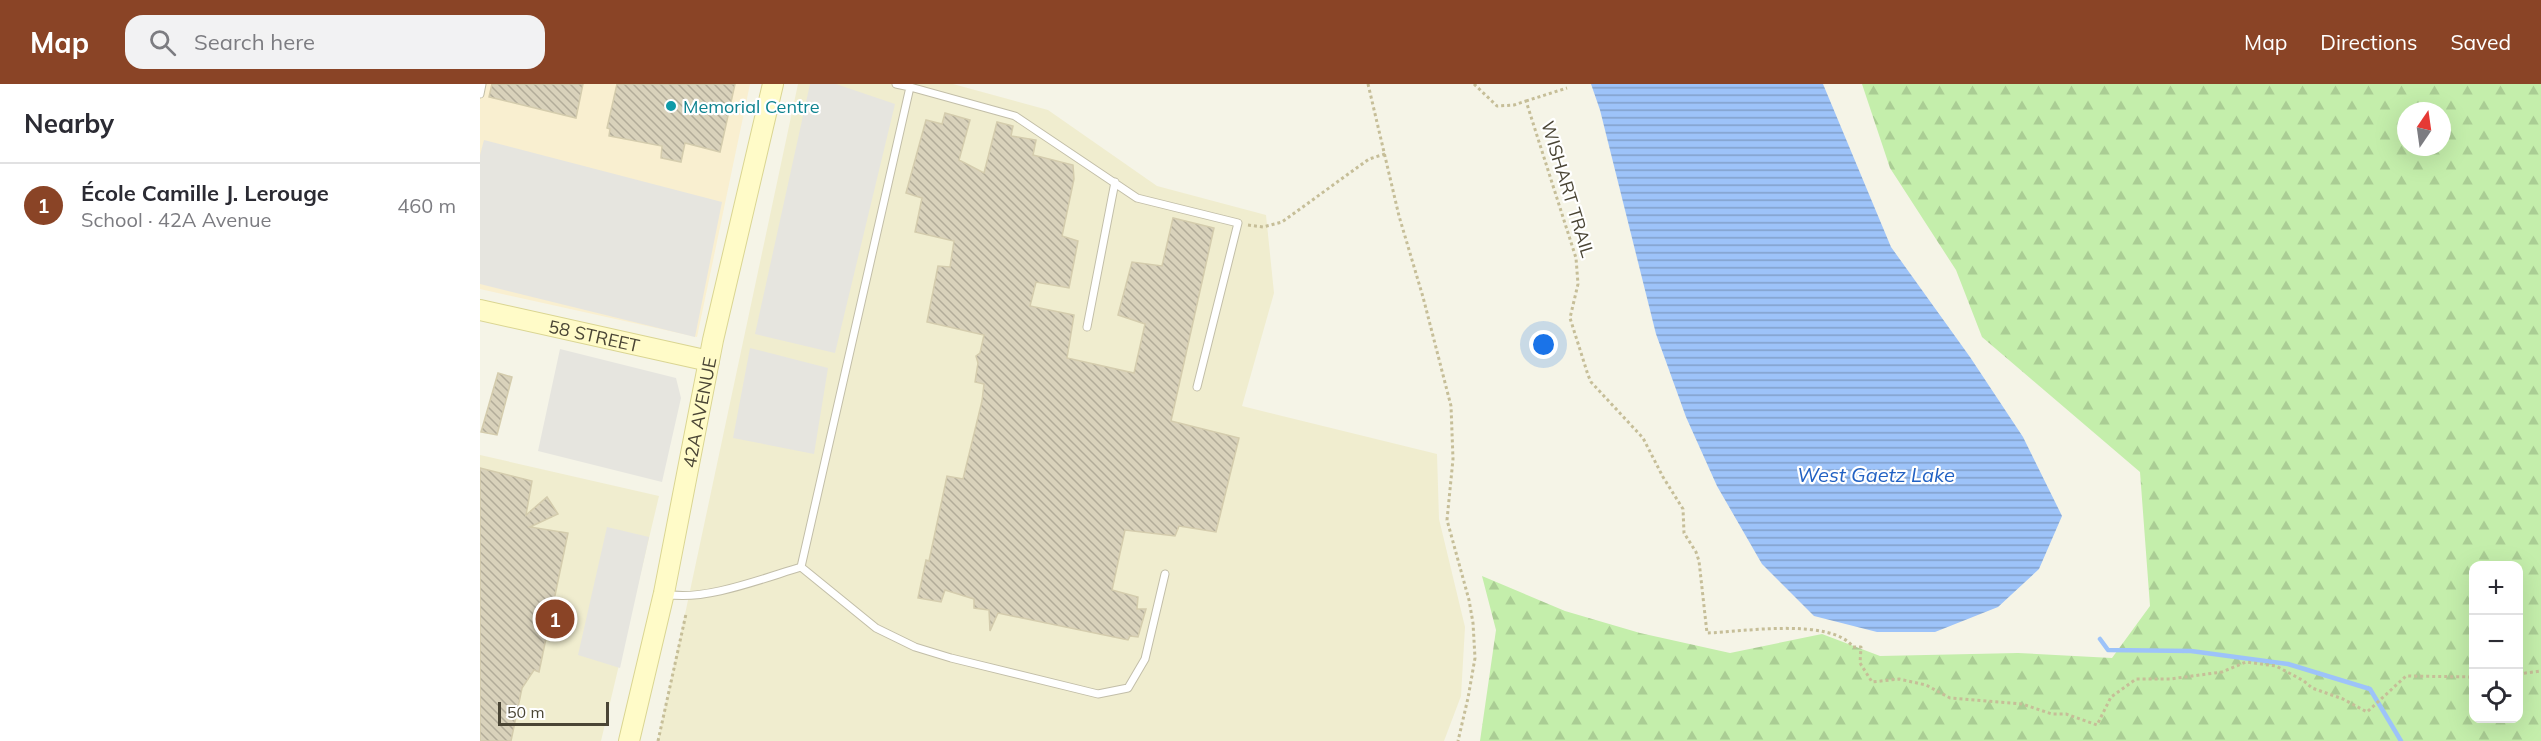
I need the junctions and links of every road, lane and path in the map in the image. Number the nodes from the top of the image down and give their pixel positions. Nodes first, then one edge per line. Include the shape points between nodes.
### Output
1 (482, 84) edge
2 (773, 84) edge
3 (896, 84) edge
4 (1368, 84) edge
5 (1474, 84) edge
6 (910, 87) junction
7 (1568, 88) dead end
8 (480, 94) edge
9 (1526, 101) junction
10 (1385, 154) junction
11 (1115, 182) junction
12 (1238, 223) junction
13 (480, 310) edge
14 (1087, 327) dead end
15 (709, 361) junction
16 (1197, 387) dead end
17 (801, 567) junction
18 (1165, 574) dead end
19 (664, 593) junction
20 (686, 614) dead end
21 (2541, 670) edge
22 (2523, 673) edge
23 (2469, 677) edge
24 (629, 741) edge
25 (658, 741) edge
26 (1458, 741) edge

1 - 8 lane
2 - 15 street, 42A AVENUE
3 - 6 lane
4 - 10 path
5 - 9 path, WISHART TRAIL via 1497,106
6 - 11 lane via 1015,116
6 - 17 lane
7 - 9 path
9 - 23 path, WISHART TRAIL via 1576,258 1578,284 1570,318 1588,375 1640,433 1683,509 1684,533 1696,552 1707,633 1813,629 1861,647 1860,663 1872,682 1899,679 1926,685 1950,698 2022,704 2097,725 2111,696 2136,678 2170,679 2222,672 2246,662 2276,666 2312,688 2367,712 2404,677
10 - 12 path via 1369,159 1277,224 1258,227
10 - 26 path via 1451,406 1454,459 1447,520 1465,582 1474,640 1473,675
11 - 12 lane via 1137,198
11 - 14 lane
12 - 16 lane
13 - 15 street, 58 STREET
15 - 19 street, 42A AVENUE
17 - 18 lane via 876,628 915,647 1098,694 1128,688 1145,659
17 - 19 lane via 687,596
19 - 24 street, 42A AVENUE
20 - 25 path
21 - 22 path

